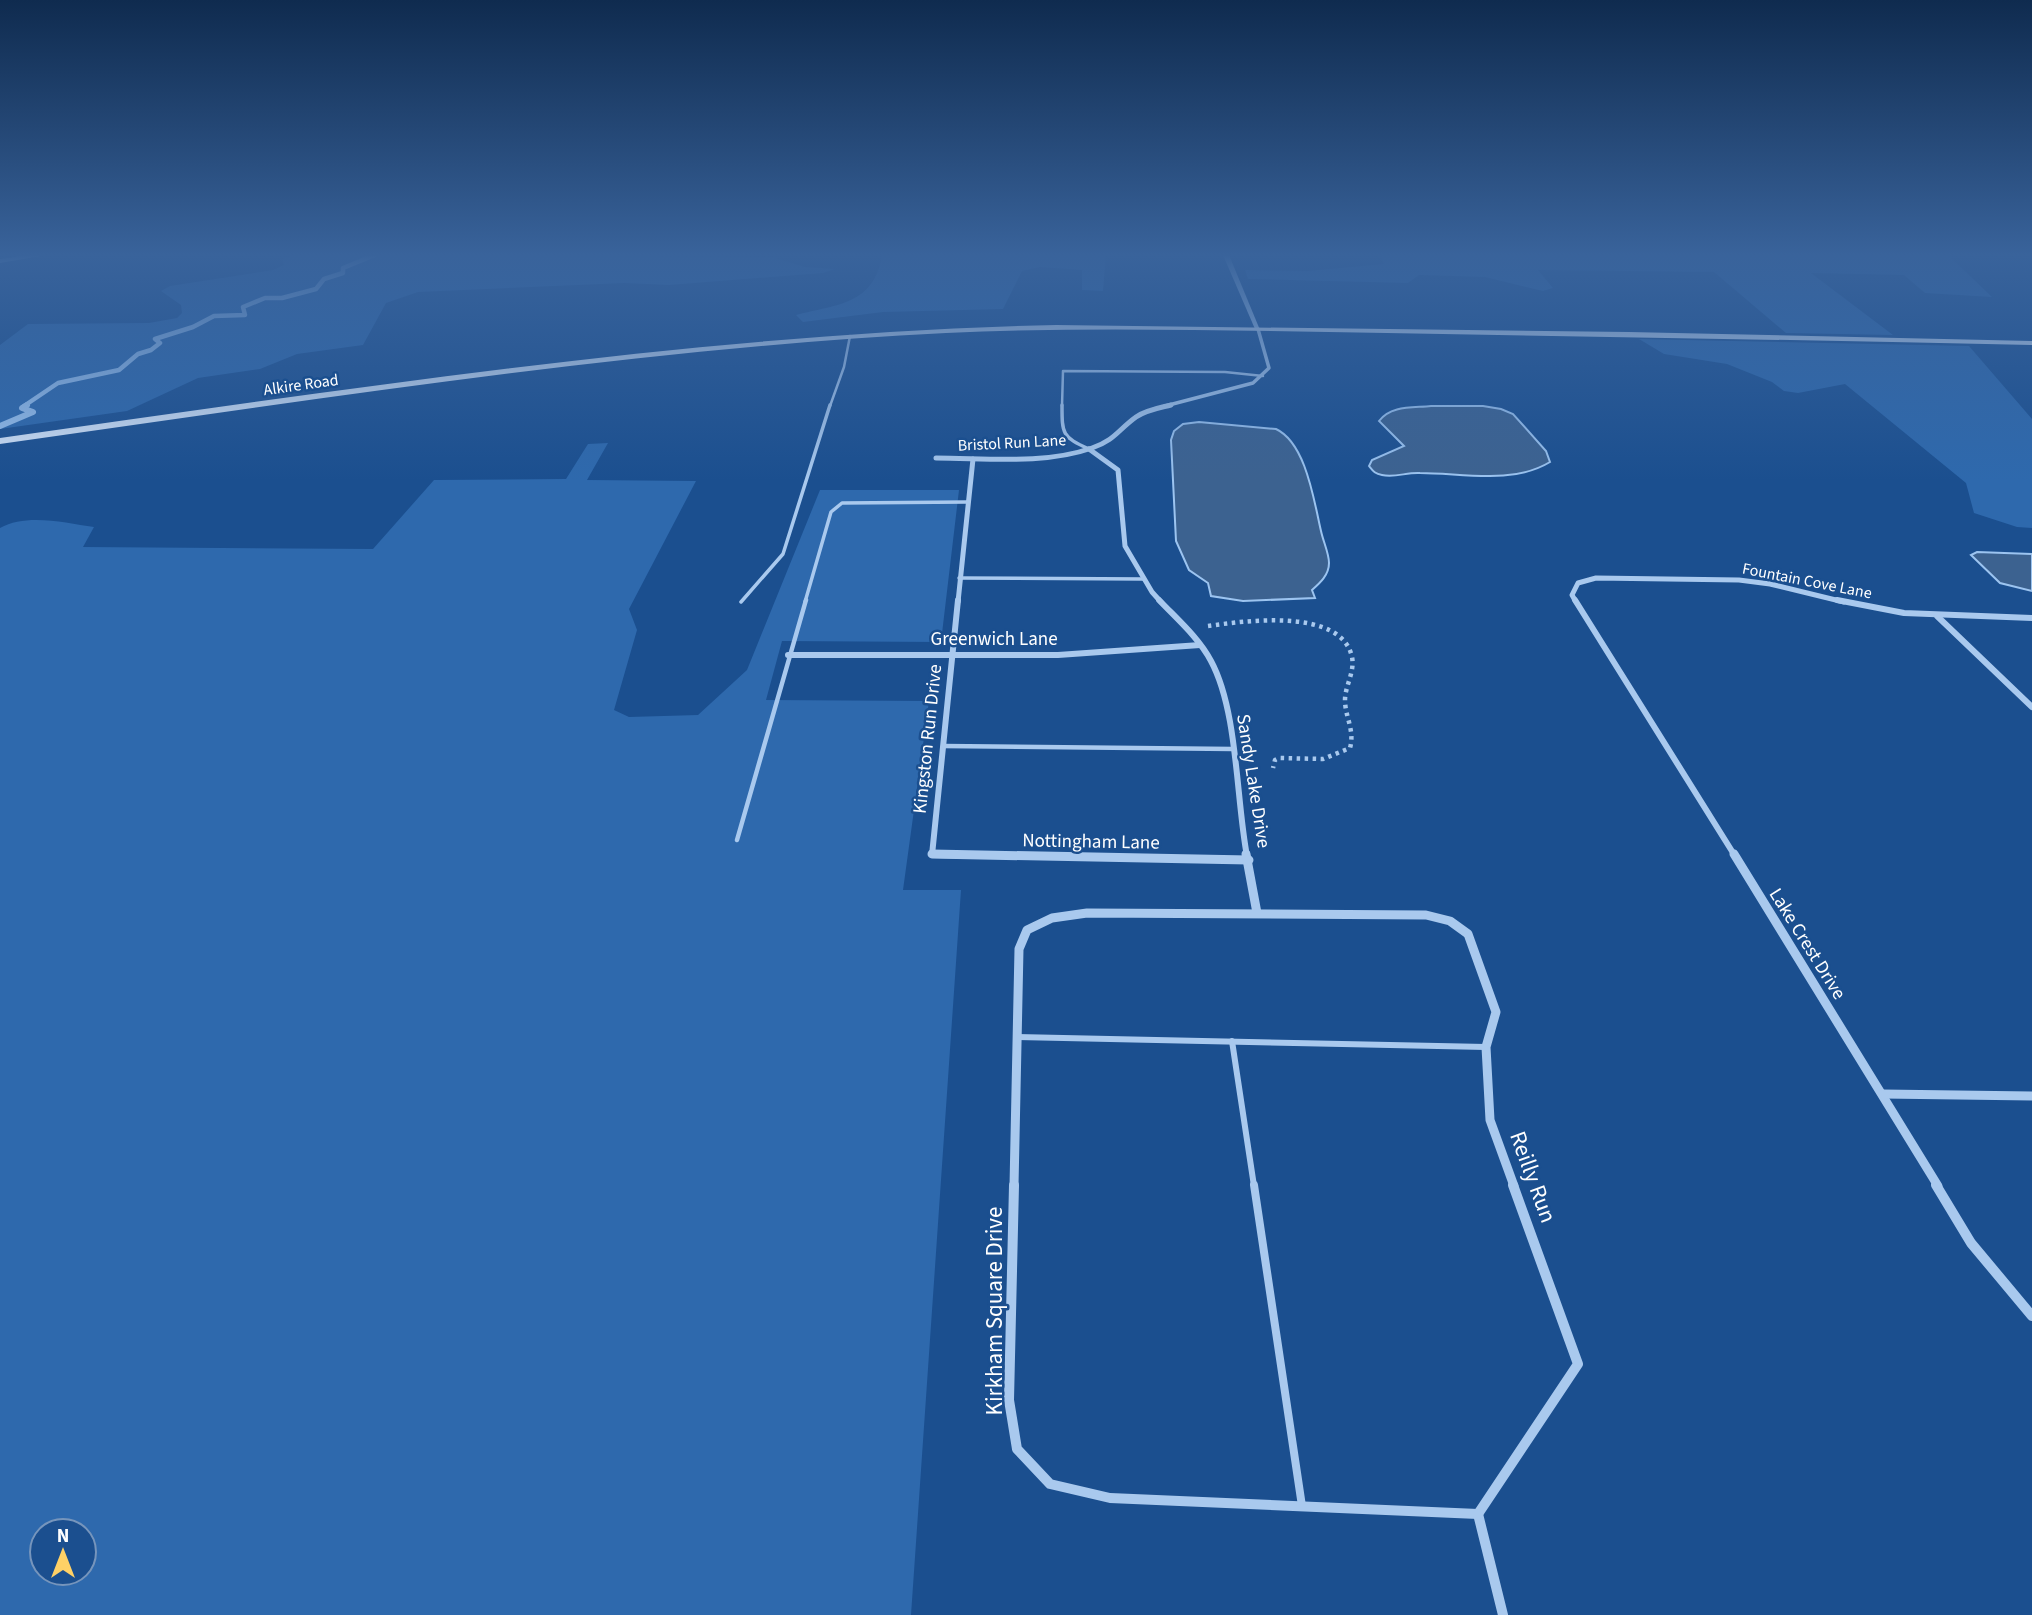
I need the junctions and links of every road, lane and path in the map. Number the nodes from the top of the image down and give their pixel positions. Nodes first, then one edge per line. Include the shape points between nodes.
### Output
1 (982, 330) edge
2 (1258, 330) edge
3 (1334, 330) edge
4 (850, 336) junction
5 (2032, 343) edge
6 (1264, 376) junction
7 (0, 441) edge
8 (1089, 449) junction
9 (936, 458) dead end
10 (973, 459) junction
11 (967, 502) junction
12 (960, 579) junction
13 (1143, 579) junction
14 (1578, 583) joint
15 (741, 602) dead end
16 (1937, 616) junction
17 (2032, 618) edge
18 (1186, 629) junction
19 (1200, 645) junction
20 (788, 655) junction
21 (952, 655) junction
22 (2032, 707) edge
23 (943, 746) junction
24 (1233, 749) junction
25 (1273, 768) dead end
26 (737, 840) dead end
27 (932, 855) joint
28 (1249, 860) junction
29 (1257, 913) junction
30 (1017, 1037) junction
31 (1232, 1041) junction
32 (1486, 1047) junction
33 (1883, 1094) junction
34 (2032, 1096) edge
35 (2032, 1316) edge
36 (1302, 1507) junction
37 (1478, 1514) junction
38 (1503, 1615) edge

1 - 4 main road, Alkire Road
2 - 6 street via 1269,368
3 - 5 main road, Alkire Road
4 - 7 main road, Alkire Road via 520,370
4 - 15 lane via 783,554
6 - 8 street, Bristol Run Lane via 1238,388 1147,411 1112,440
6 - 8 lane via 1063,371 1062,430 1069,440
8 - 10 street, Bristol Run Lane via 1044,457
8 - 13 street, Sandy Lake Drive via 1118,470 1125,546
9 - 10 street, Bristol Run Lane
10 - 11 street, Kingston Run Drive
11 - 12 street, Kingston Run Drive
11 - 20 lane via 863,501 842,503 831,512
12 - 13 lane
12 - 21 street, Kingston Run Drive
13 - 18 street, Sandy Lake Drive
14 - 16 street, Fountain Cove Lane via 1617,577 1739,580 1866,607
14 - 33 street, Lake Crest Drive via 1572,595 1583,616
16 - 17 street, Fountain Cove Lane
16 - 22 street
18 - 19 street, Sandy Lake Drive
18 - 25 path via 1288,621 1323,628 1351,655 1345,701 1355,736 1350,748 1323,759 1275,760
19 - 21 street, Greenwich Lane via 1083,654
19 - 24 street, Sandy Lake Drive via 1212,663 1230,721
20 - 21 street, Greenwich Lane
20 - 26 lane
21 - 23 street, Kingston Run Drive
23 - 24 lane
23 - 27 street, Kingston Run Drive
24 - 28 street, Sandy Lake Drive
27 - 28 street, Nottingham Lane
28 - 29 street, Sandy Lake Drive
29 - 30 street, Kirkham Square Drive via 1087,913 1037,923 1027,930 1019,950
29 - 32 street, Reilly Run via 1426,915 1450,921 1468,934 1496,1012
30 - 31 lane
30 - 36 street, Kirkham Square Drive via 1009,1400 1017,1450 1049,1484 1110,1498
31 - 32 lane
31 - 36 lane
32 - 37 street, Reilly Run via 1490,1120 1578,1364
33 - 34 street
33 - 35 street, Lake Crest Drive via 1971,1243
36 - 37 street, Kirkham Square Drive
37 - 38 street

